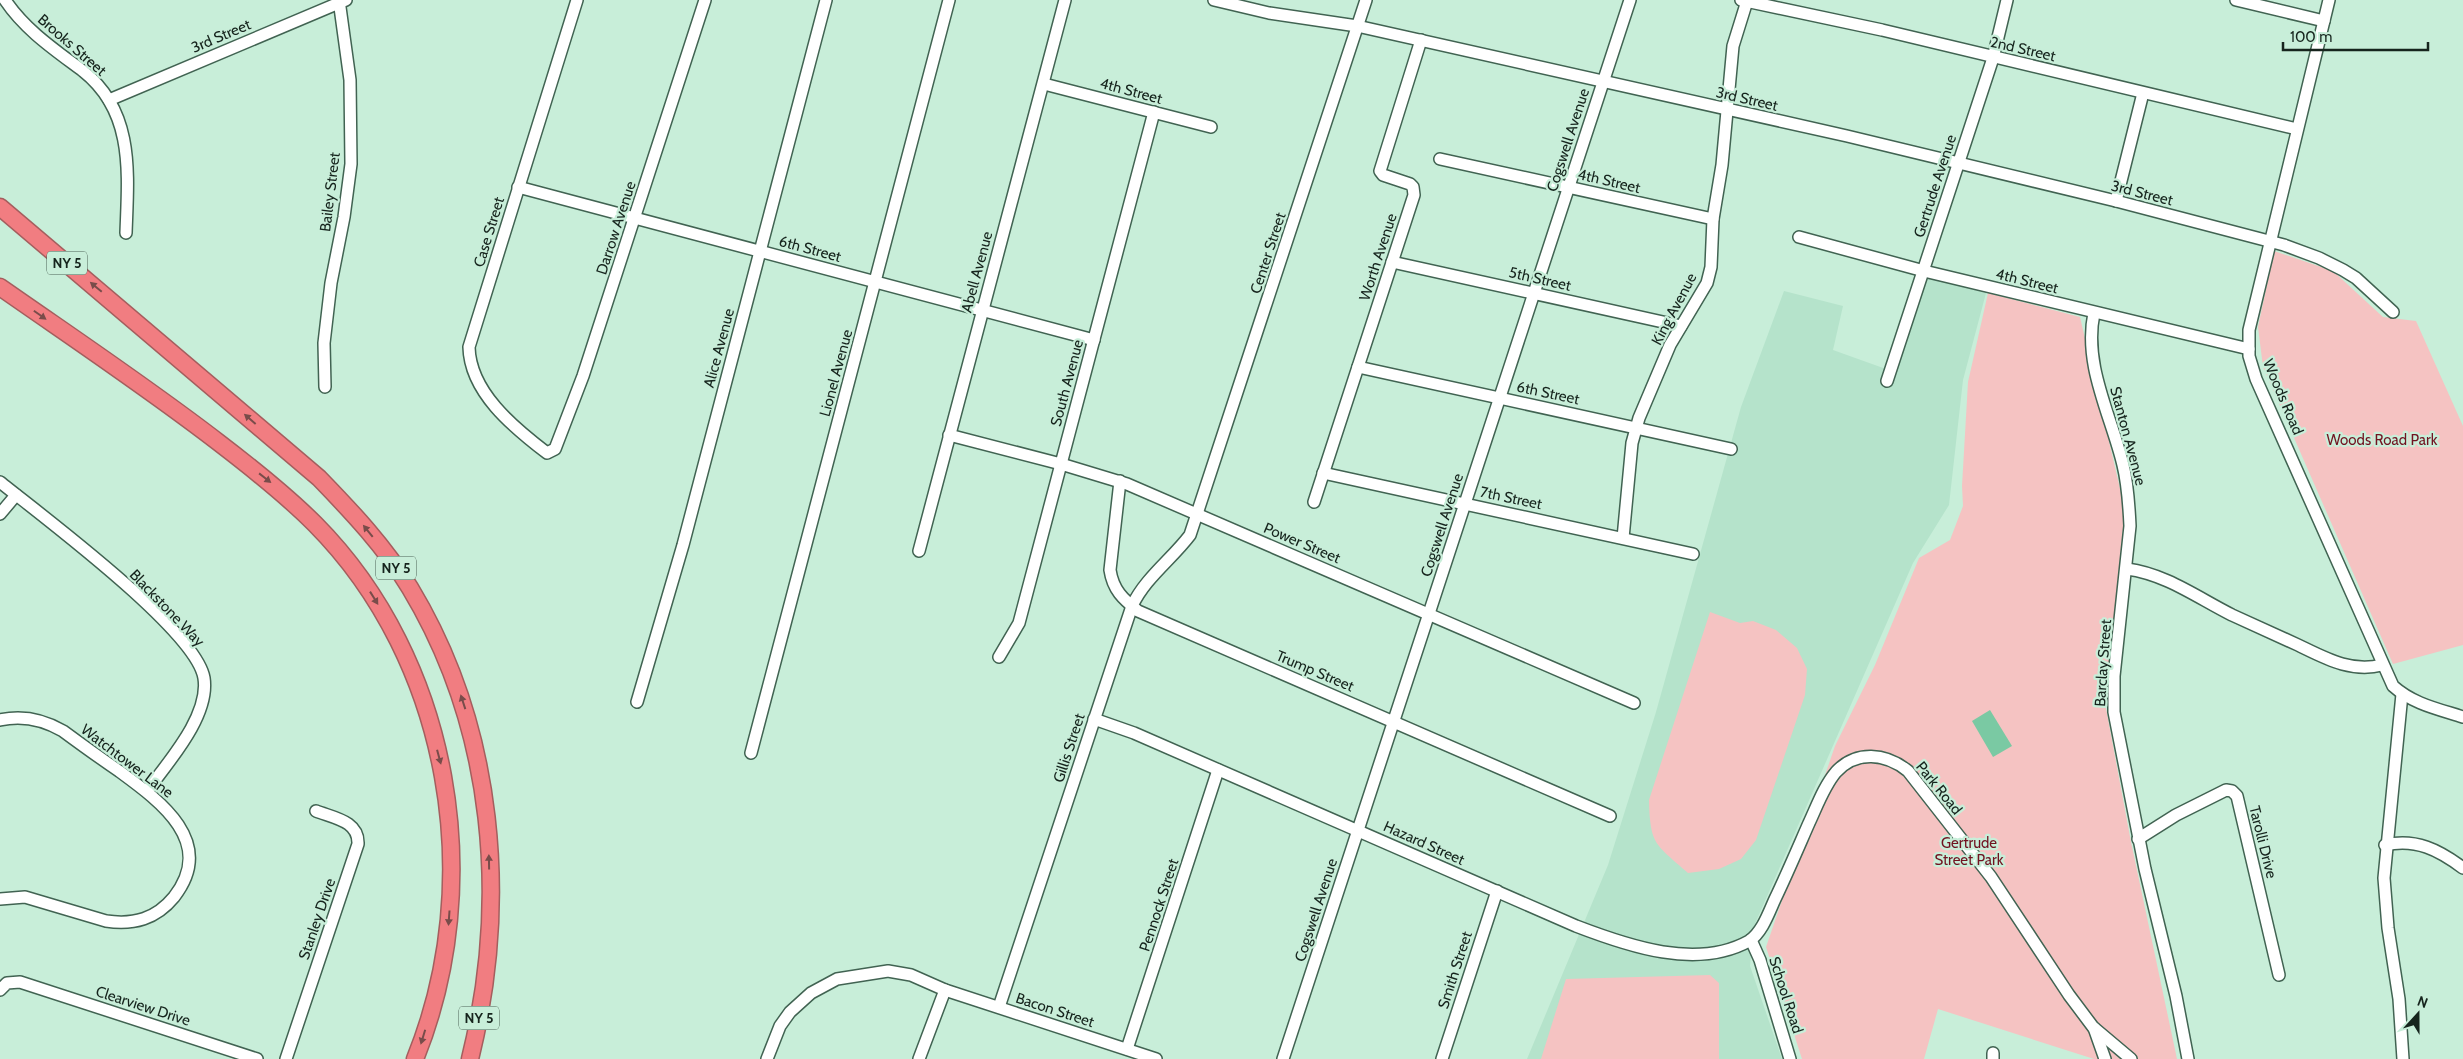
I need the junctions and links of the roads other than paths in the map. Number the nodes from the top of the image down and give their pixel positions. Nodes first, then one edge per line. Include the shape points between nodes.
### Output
1 (5, 0) edge
2 (577, 0) edge
3 (705, 0) edge
4 (826, 0) edge
5 (949, 0) edge
6 (1065, 0) edge
7 (1214, 0) edge
8 (1366, 0) edge
9 (1630, 0) edge
10 (2007, 0) edge
11 (2236, 0) edge
12 (2329, 0) edge
13 (342, 1) edge
14 (1744, 1) edge
15 (2324, 21) junction
16 (1357, 26) junction
17 (1421, 40) junction
18 (1993, 58) junction
19 (1603, 81) junction
20 (1044, 84) junction
21 (2144, 93) junction
22 (109, 100) junction
23 (1728, 110) junction
24 (1154, 112) junction
25 (1211, 128) dead end
26 (2297, 129) junction
27 (1440, 159) dead end
28 (1959, 164) junction
29 (1568, 186) junction
30 (518, 187) junction
31 (2116, 201) junction
32 (0, 207) edge
33 (636, 218) junction
34 (1714, 219) junction
35 (126, 233) dead end
36 (1799, 237) dead end
37 (2270, 242) junction
38 (760, 251) junction
39 (1392, 262) junction
40 (1924, 271) junction
41 (876, 282) junction
42 (0, 287) edge
43 (1533, 293) junction
44 (982, 311) junction
45 (2394, 312) dead end
46 (2094, 313) junction
47 (1681, 326) junction
48 (1094, 340) junction
49 (2249, 349) junction
50 (1358, 367) junction
51 (1887, 381) dead end
52 (325, 387) dead end
53 (1499, 399) junction
54 (1636, 428) junction
55 (949, 435) junction
56 (1731, 449) dead end
57 (543, 450) joint
58 (1062, 464) junction
59 (1323, 473) junction
60 (1120, 481) junction
61 (0, 482) edge
62 (16, 495) junction
63 (1314, 502) dead end
64 (1465, 504) junction
65 (0, 514) edge
66 (1197, 514) junction
67 (1623, 538) junction
68 (919, 551) dead end
69 (1693, 554) dead end
70 (2127, 569) junction
71 (1132, 606) junction
72 (1428, 616) junction
73 (999, 657) dead end
74 (2382, 664) junction
75 (2402, 694) junction
76 (636, 702) dead end
77 (1634, 703) dead end
78 (2463, 717) edge
79 (1094, 719) junction
80 (0, 720) edge
81 (1393, 722) junction
82 (751, 753) dead end
83 (1218, 770) junction
84 (147, 791) junction
85 (316, 811) dead end
86 (1610, 816) dead end
87 (1358, 830) junction
88 (2138, 839) junction
89 (2386, 845) junction
90 (2463, 868) edge
91 (1497, 891) junction
92 (0, 899) edge
93 (1750, 940) junction
94 (2279, 975) dead end
95 (0, 990) edge
96 (945, 990) junction
97 (999, 1007) junction
98 (2093, 1027) junction
99 (1127, 1049) junction
100 (257, 1059) edge
101 (286, 1059) edge
102 (414, 1059) edge
103 (470, 1059) edge
104 (767, 1059) edge
105 (919, 1059) edge
106 (1156, 1059) edge
107 (1283, 1059) edge
108 (1442, 1059) edge
109 (1790, 1059) edge
110 (2105, 1059) edge
111 (2130, 1059) edge
112 (2188, 1059) edge
113 (2403, 1059) edge

1 - 22 street, Brooks Street via 40,40 84,72
2 - 30 street, Case Street
3 - 33 street, Darrow Avenue
4 - 38 street, Alice Avenue
5 - 41 street, Lionel Avenue
6 - 20 street, Abell Avenue
7 - 16 street, 3rd Street via 1269,13
8 - 16 street, Center Street
9 - 19 street, Cogswell Avenue
10 - 18 street, Gertrude Avenue
11 - 15 street
12 - 15 street, Woods Road
13 - 22 street, 3rd Street
13 - 52 street, Bailey Street via 350,80 351,164 324,343
14 - 18 street, 2nd Street via 1882,30
14 - 23 street, King Avenue via 1733,46
15 - 26 street, Woods Road
16 - 17 street, 3rd Street
16 - 66 street, Center Street
17 - 19 street, 3rd Street
17 - 39 street, Worth Avenue via 1380,171 1413,187 1414,195
18 - 21 street, 2nd Street
18 - 28 street, Gertrude Avenue
19 - 23 street, 3rd Street
19 - 29 street, Cogswell Avenue
20 - 24 street, 4th Street
20 - 44 street, Abell Avenue
21 - 26 street, 2nd Street
21 - 31 street
22 - 35 street, Brooks Street via 123,128 128,151
23 - 28 street, 3rd Street
23 - 34 street, King Avenue
24 - 25 street, 4th Street
24 - 48 street, South Avenue
26 - 37 street, Woods Road
27 - 29 street, 4th Street
28 - 31 street, 3rd Street
28 - 40 street, Gertrude Avenue
29 - 34 street, 4th Street
29 - 43 street, Cogswell Avenue
30 - 33 street, 6th Street
30 - 57 street, Case Street via 471,340 469,363 489,400
31 - 37 street, 3rd Street
103 -> 32 highway, NY 5 via 485,983 490,911 489,836 483,782 473,739 456,684 431,626 384,551 354,513 319,478
33 - 38 street, 6th Street
33 - 57 street, Darrow Avenue via 555,449 552,452
34 - 47 street, King Avenue via 1707,283
36 - 40 street, 4th Street
37 - 45 street, 3rd Street via 2319,258 2343,270
37 - 49 street, Woods Road via 2249,330
38 - 41 street, 6th Street
38 - 76 street, Alice Avenue via 683,545
39 - 43 street, 5th Street
39 - 50 street, Worth Avenue
40 - 46 street, 4th Street
40 - 51 street, Gertrude Avenue
41 - 44 street, 6th Street
41 - 82 street, Lionel Avenue
42 -> 102 highway, NY 5 via 196,425 280,490 337,547 387,619 415,678 431,726 450,817 452,875 447,943 435,995
43 - 47 street, 5th Street
43 - 53 street, Cogswell Avenue
44 - 48 street, 6th Street
44 - 55 street, Abell Avenue
46 - 49 street, 4th Street
46 - 70 street, Stanton Avenue via 2090,331 2093,360 2123,465 2129,501
47 - 54 street, King Avenue
48 - 58 street, South Avenue
49 - 74 street, Woods Road via 2256,379
50 - 53 street, 6th Street
50 - 59 street, Worth Avenue
53 - 54 street, 6th Street
53 - 64 street, Cogswell Avenue
54 - 56 street, 6th Street
54 - 67 street, King Avenue
55 - 58 street, Power Street
55 - 68 street, Abell Avenue
58 - 60 street, Power Street
58 - 73 street, South Avenue via 1019,623
59 - 63 street, Worth Avenue
59 - 64 street, 7th Street
60 - 66 street, Power Street
60 - 71 street, Trump Street via 1110,570 1112,585
61 - 62 street, Blackstone Way
62 - 65 street
62 - 84 street, Blackstone Way via 99,561 146,604 185,644 199,664 204,678 199,713
64 - 67 street, 7th Street
64 - 72 street, Cogswell Avenue
66 - 71 street, Gillis Street via 1190,535 1136,597
66 - 72 street, Power Street
67 - 69 street, 7th Street
70 - 74 street via 2170,582 2336,662 2369,668
70 - 88 street, Barclay Street via 2114,676 2114,712
71 - 79 street, Gillis Street
71 - 81 street, Trump Street via 1152,618
72 - 77 street, Power Street
72 - 81 street, Cogswell Avenue
74 - 75 street, Woods Road via 2393,686
75 - 78 street, Woods Road via 2418,703
75 - 89 street
79 - 83 street, Hazard Street
79 - 97 street, Gillis Street
80 - 84 street, Watchtower Lane via 32,719 50,724
81 - 86 street, Trump Street
81 - 87 street, Cogswell Avenue
83 - 87 street, Hazard Street
83 - 99 street, Pennock Street
84 - 92 street, Watchtower Lane via 176,818 185,835 188,853 187,874 165,908 141,920 117,923 25,898
85 - 101 street, Stanley Drive via 355,828 358,844
87 - 91 street, Hazard Street
87 - 107 street, Cogswell Avenue
88 - 94 street, Tarolli Drive via 2176,815 2226,790 2232,791 2237,796 2248,839
88 - 112 street, Barclay Street
89 - 90 street via 2417,843 2437,850
89 - 113 street via 2385,895 2399,999
91 - 93 street, Hazard Street via 1609,939 1664,953 1718,952
91 - 108 street, Smith Street
93 - 98 street, Park Road via 1767,917 1818,803 1837,771 1850,761 1868,756 1890,759 1908,771 1991,877
93 - 109 street, School Road via 1760,960
95 - 100 street, Clearview Drive via 8,983 20,982
96 - 97 street, Bacon Street
96 - 104 street, Bacon Street via 911,975 888,971 837,979 811,993 790,1012 780,1026
96 - 105 street
97 - 99 street, Bacon Street
98 - 110 street
98 - 111 street, Park Road
99 - 106 street, Bacon Street

